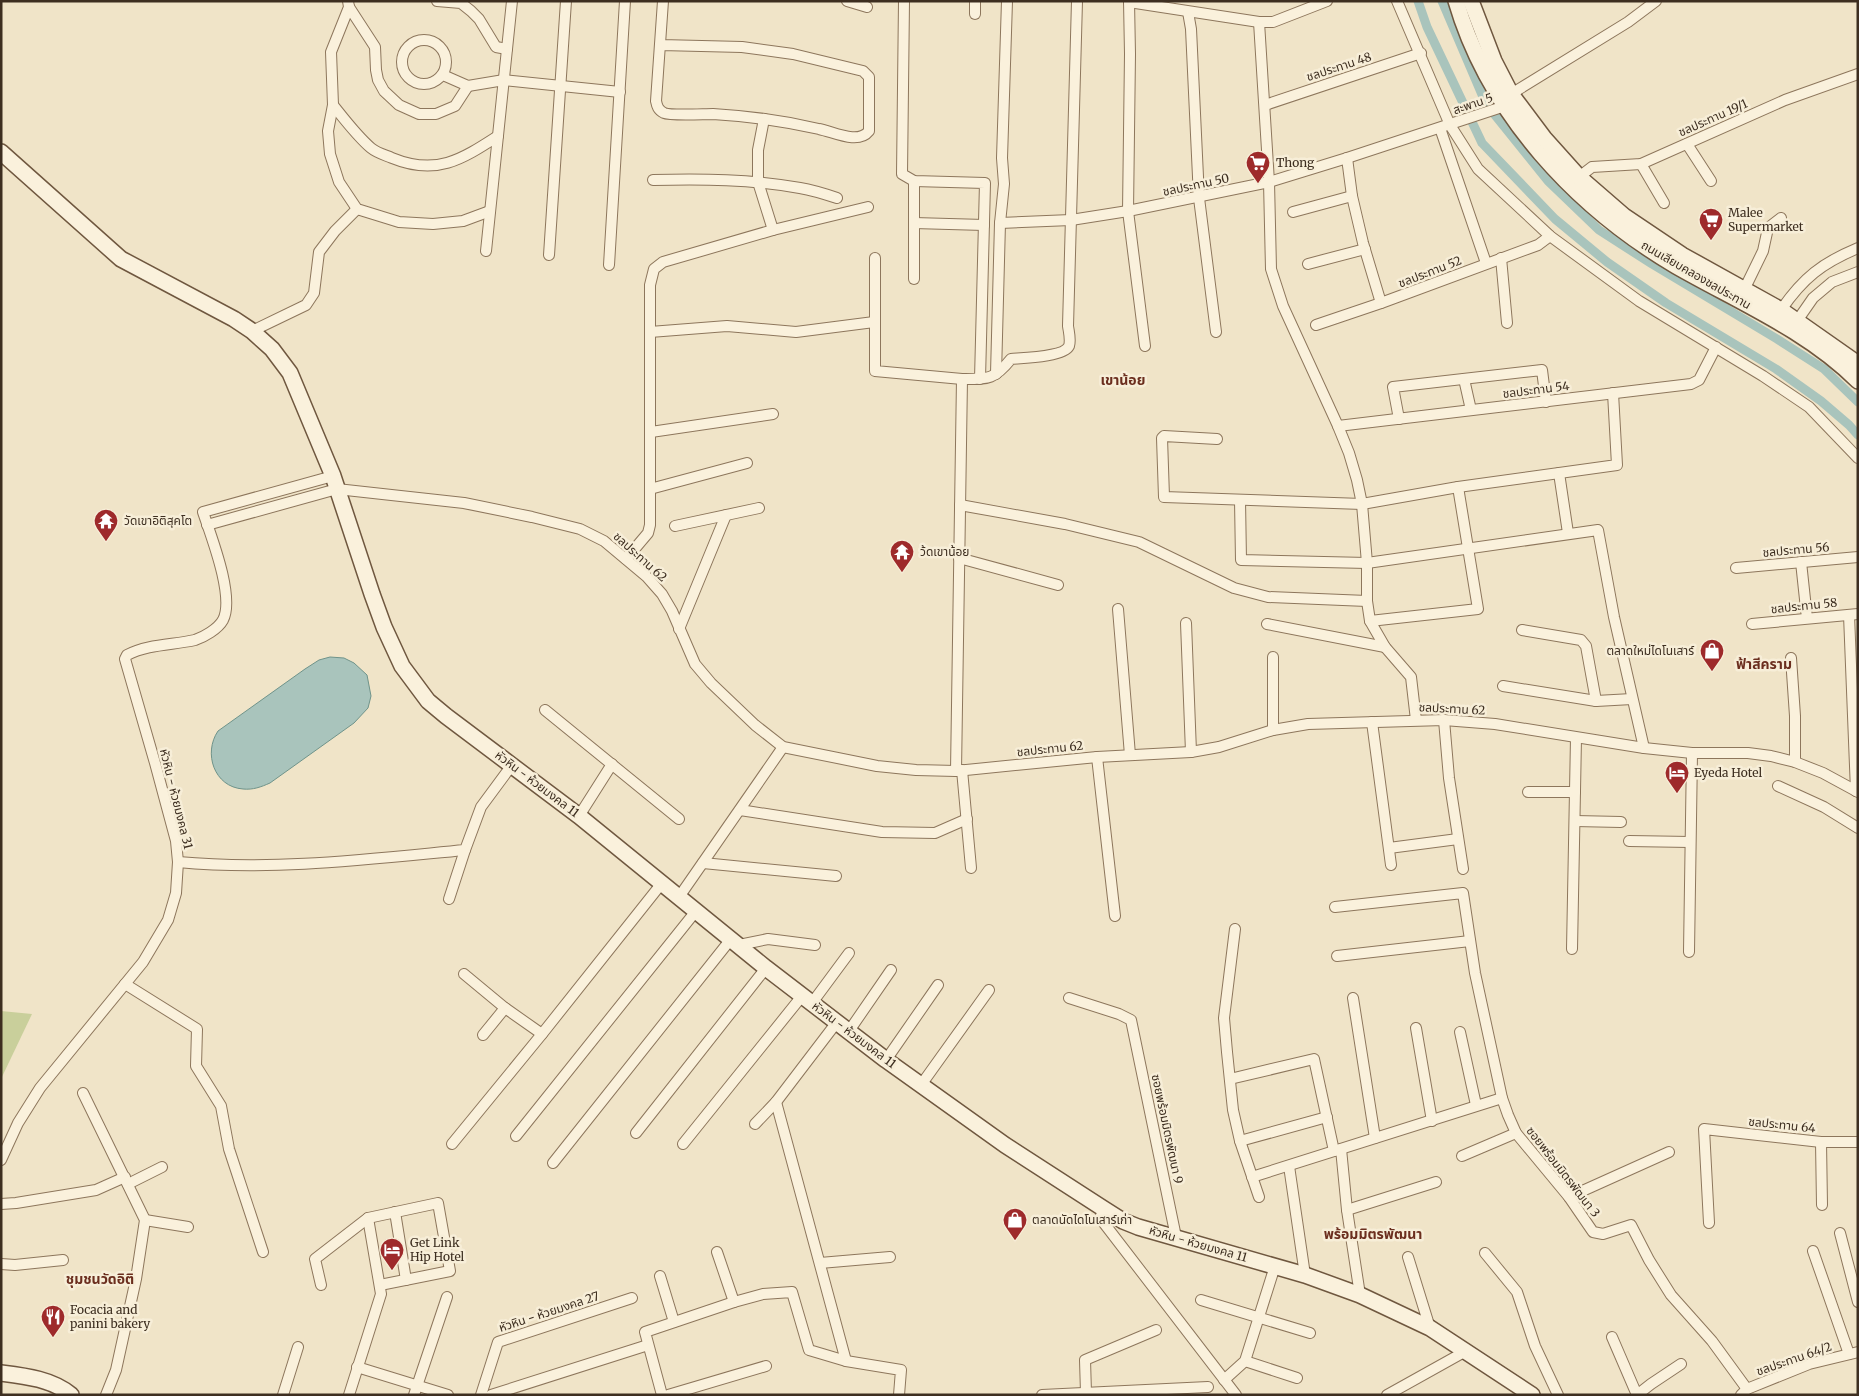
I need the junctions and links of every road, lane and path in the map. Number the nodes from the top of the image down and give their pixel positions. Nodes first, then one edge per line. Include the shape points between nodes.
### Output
1 (437, 1) edge
2 (512, 1) edge
3 (566, 1) edge
4 (625, 1) edge
5 (664, 1) edge
6 (847, 1) edge
7 (904, 1) edge
8 (975, 1) edge
9 (1007, 1) edge
10 (1077, 1) edge
11 (1328, 1) edge
12 (1397, 1) edge
13 (1456, 1) edge
14 (1471, 1) edge
15 (1656, 1) edge
16 (1129, 2) edge
17 (349, 4) edge
18 (1310, 4) edge
19 (867, 8) dead end
20 (1188, 12) junction
21 (975, 14) dead end
22 (1259, 22) junction
23 (661, 45) junction
24 (507, 49) junction
25 (1420, 54) junction
26 (1858, 74) edge
27 (443, 75) junction
28 (504, 80) junction
29 (561, 85) junction
30 (468, 86) junction
31 (620, 92) junction
32 (1508, 100) junction
33 (333, 105) junction
34 (1265, 105) junction
35 (764, 119) junction
36 (1450, 125) junction
37 (1440, 128) junction
38 (498, 136) junction
39 (1687, 144) junction
40 (1, 152) edge
41 (1348, 158) junction
42 (1640, 164) junction
43 (1579, 177) junction
44 (654, 180) dead end
45 (1711, 181) dead end
46 (758, 182) junction
47 (914, 182) junction
48 (1269, 182) junction
49 (1352, 196) junction
50 (837, 198) dead end
51 (1199, 198) junction
52 (1664, 203) dead end
53 (868, 207) dead end
54 (356, 209) junction
55 (490, 210) junction
56 (1128, 211) junction
57 (1293, 212) dead end
58 (1780, 218) dead end
59 (1071, 220) junction
60 (914, 223) junction
61 (1000, 223) junction
62 (984, 225) junction
63 (773, 230) junction
64 (1550, 236) junction
65 (1858, 248) edge
66 (1365, 249) junction
67 (486, 251) dead end
68 (549, 255) dead end
69 (875, 258) dead end
70 (1501, 258) junction
71 (1486, 263) junction
72 (1308, 264) dead end
73 (609, 265) dead end
74 (1858, 272) edge
75 (914, 279) dead end
76 (1744, 290) junction
77 (1381, 303) junction
78 (1781, 310) junction
79 (1797, 321) junction
80 (874, 322) junction
81 (1507, 323) dead end
82 (1316, 325) dead end
83 (252, 331) junction
84 (650, 332) junction
85 (1216, 332) dead end
86 (1145, 346) dead end
87 (1716, 348) junction
88 (1858, 364) edge
89 (996, 374) junction
90 (962, 379) junction
91 (980, 379) junction
92 (1464, 379) junction
93 (1858, 381) edge
94 (1613, 393) junction
95 (1546, 402) junction
96 (1471, 410) junction
97 (773, 414) dead end
98 (1399, 419) junction
99 (1338, 426) junction
100 (651, 432) junction
101 (1217, 439) dead end
102 (1858, 458) edge
103 (747, 463) dead end
104 (1559, 473) junction
105 (335, 482) junction
106 (1458, 487) junction
107 (650, 489) junction
108 (1240, 500) junction
109 (1362, 504) junction
110 (960, 505) junction
111 (759, 508) dead end
112 (726, 515) junction
113 (675, 526) dead end
114 (1568, 534) junction
115 (1468, 548) junction
116 (1858, 557) edge
117 (960, 558) junction
118 (626, 559) junction
119 (1801, 562) junction
120 (1367, 563) junction
121 (1736, 568) dead end
122 (1058, 585) dead end
123 (1367, 601) junction
124 (1118, 609) dead end
125 (1853, 614) edge
126 (1807, 618) junction
127 (1370, 621) junction
128 (1186, 622) dead end
129 (1267, 624) dead end
130 (1752, 624) dead end
131 (679, 629) junction
132 (1522, 630) dead end
133 (1385, 647) junction
134 (1272, 657) dead end
135 (1791, 658) dead end
136 (1503, 686) dead end
137 (1632, 699) junction
138 (1596, 701) junction
139 (545, 710) dead end
140 (1416, 720) junction
141 (1444, 720) junction
142 (1372, 722) junction
143 (1272, 730) junction
144 (1576, 738) junction
145 (783, 747) junction
146 (1644, 748) junction
147 (1191, 752) junction
148 (1692, 753) junction
149 (1130, 754) junction
150 (1097, 757) junction
151 (1795, 762) junction
152 (612, 764) junction
153 (512, 765) junction
154 (959, 771) junction
155 (1778, 786) dead end
156 (1528, 792) dead end
157 (1575, 792) junction
158 (1857, 792) edge
159 (740, 810) junction
160 (579, 816) junction
161 (679, 819) dead end
162 (967, 819) junction
163 (1574, 820) junction
164 (1621, 822) dead end
165 (1858, 828) edge
166 (1458, 839) junction
167 (1629, 841) dead end
168 (1690, 842) junction
169 (1389, 848) junction
170 (465, 850) junction
171 (178, 862) junction
172 (703, 863) junction
173 (1391, 865) dead end
174 (971, 868) dead end
175 (1463, 869) dead end
176 (836, 876) dead end
177 (662, 883) junction
178 (679, 897) junction
179 (449, 899) dead end
180 (1335, 907) dead end
181 (696, 911) junction
182 (1115, 916) dead end
183 (1235, 929) dead end
184 (1470, 941) junction
185 (735, 942) junction
186 (815, 945) dead end
187 (1572, 949) dead end
188 (1689, 952) dead end
189 (849, 953) dead end
190 (1337, 956) dead end
191 (766, 968) junction
192 (891, 970) dead end
193 (464, 974) dead end
194 (126, 984) junction
195 (938, 985) dead end
196 (988, 990) dead end
197 (1070, 998) dead end
198 (1353, 998) dead end
199 (807, 1000) junction
200 (504, 1008) junction
201 (843, 1027) junction
202 (1416, 1028) dead end
203 (1460, 1032) dead end
204 (542, 1034) junction
205 (483, 1035) dead end
206 (886, 1060) junction
207 (1230, 1079) junction
208 (921, 1085) junction
209 (83, 1093) dead end
210 (1502, 1098) junction
211 (776, 1102) junction
212 (1476, 1105) junction
213 (1327, 1117) junction
214 (1432, 1121) junction
215 (755, 1124) dead end
216 (636, 1132) dead end
217 (1516, 1133) junction
218 (516, 1136) dead end
219 (1375, 1138) junction
220 (1240, 1141) junction
221 (1821, 1142) junction
222 (1858, 1142) edge
223 (452, 1144) dead end
224 (684, 1144) dead end
225 (1337, 1150) junction
226 (1669, 1152) dead end
227 (1462, 1156) dead end
228 (1, 1160) edge
229 (553, 1163) dead end
230 (1289, 1166) junction
231 (162, 1167) dead end
232 (1252, 1177) junction
233 (126, 1180) junction
234 (1436, 1182) dead end
235 (1259, 1197) dead end
236 (1569, 1197) junction
237 (1, 1204) edge
238 (1822, 1205) dead end
239 (1104, 1209) junction
240 (1347, 1210) junction
241 (395, 1212) junction
242 (368, 1218) junction
243 (145, 1220) junction
244 (1709, 1223) dead end
245 (188, 1227) dead end
246 (1840, 1233) dead end
247 (1176, 1237) junction
248 (1813, 1251) dead end
249 (263, 1252) dead end
250 (717, 1252) dead end
251 (1485, 1253) dead end
252 (890, 1257) dead end
253 (1408, 1257) dead end
254 (63, 1260) dead end
255 (820, 1263) junction
256 (1, 1264) edge
257 (1275, 1266) junction
258 (1305, 1275) junction
259 (660, 1276) dead end
260 (406, 1280) junction
261 (321, 1285) dead end
262 (381, 1290) junction
263 (1360, 1295) junction
264 (447, 1297) dead end
265 (632, 1298) dead end
266 (1201, 1300) dead end
267 (734, 1302) junction
268 (1858, 1302) edge
269 (1260, 1318) junction
270 (674, 1322) junction
271 (1430, 1328) junction
272 (1156, 1330) dead end
273 (1310, 1333) dead end
274 (1612, 1337) dead end
275 (648, 1345) junction
276 (298, 1347) dead end
277 (1466, 1351) junction
278 (1853, 1353) edge
279 (846, 1361) junction
280 (1245, 1362) junction
281 (1681, 1364) dead end
282 (766, 1366) dead end
283 (357, 1367) junction
284 (1, 1373) edge
285 (1297, 1378) dead end
286 (1224, 1380) junction
287 (1208, 1387) dead end
288 (416, 1390) edge
289 (1744, 1392) edge
290 (1086, 1393) junction
291 (1106, 1393) edge
292 (71, 1395) edge
293 (106, 1395) edge
294 (283, 1395) edge
295 (349, 1395) edge
296 (448, 1395) edge
297 (481, 1395) edge
298 (491, 1395) edge
299 (662, 1395) edge
300 (668, 1395) edge
301 (899, 1395) edge
302 (1042, 1395) edge
303 (1236, 1395) edge
304 (1387, 1395) edge
305 (1532, 1395) edge
306 (1558, 1395) edge
307 (1637, 1395) edge

1 - 24 street via 461,4 479,19 496,47
2 - 24 street
3 - 29 street
4 - 31 street
5 - 23 street
6 - 19 street
7 - 47 street via 902,174
8 - 21 street
9 - 61 street via 1004,184
10 - 59 street
11 - 18 street
12 - 25 street
13 - 32 street, ถนนเลียบคลองชลประทาน via 1483,66
14 - 32 street, ถนนเลียบคลองชลประทาน
15 - 32 street, สะพาน 5
16 - 20 street
16 - 56 street
17 - 30 street via 375,47 378,80 399,105 419,114 436,114 455,106
17 - 33 street via 331,52
18 - 22 street via 1272,22
20 - 22 street
20 - 51 street
22 - 34 street
23 - 35 street via 656,100 664,114
23 - 35 street via 742,47 785,53 863,70 870,77 869,131 862,137
24 - 28 street
25 - 34 street, ชลประทาน 48
25 - 36 street
26 - 39 street, ชลประทาน 19/1 via 1785,100
27 - 27 street via 429,84 412,81 401,62 405,49 417,40 438,44 446,57
27 - 30 street
28 - 29 street
28 - 30 street
28 - 38 street
29 - 31 street
29 - 68 street
31 - 73 street
32 - 36 street, สะพาน 5
32 - 43 street, ถนนเลียบคลองชลประทาน
32 - 93 street, ถนนเลียบคลองชลประทาน via 1534,146 1568,183 1616,226 1675,265 1807,341
33 - 38 street via 373,150 408,164 438,166 468,156
33 - 54 street via 328,131 330,154 339,182
34 - 48 street
35 - 46 street via 758,150
36 - 37 street, ชลประทาน 50
36 - 64 street via 1478,169
37 - 41 street, ชลประทาน 50
37 - 71 street
38 - 55 street
39 - 42 street, ชลประทาน 19/1
39 - 45 street
40 - 83 street, หัวหิน - ห้วยมงคล 11 via 121,259
41 - 48 street, ชลประทาน 50
41 - 49 street
42 - 43 street, ชลประทาน 19/1 via 1592,167
42 - 52 street
43 - 76 street, ถนนเลียบคลองชลประทาน via 1624,216 1682,255
44 - 46 street
46 - 50 street via 802,188
46 - 63 street
47 - 60 street
47 - 62 street via 985,183
48 - 51 street, ชลประทาน 50
48 - 99 street via 1271,269 1284,306
49 - 57 street
49 - 66 street
51 - 56 street, ชลประทาน 50
51 - 85 street
53 - 63 street
54 - 55 street via 399,222 433,224 463,221
54 - 83 street via 319,252 314,293 306,305
55 - 67 street
56 - 59 street, ชลประทาน 50
56 - 86 street
58 - 76 street via 1768,228 1763,251
59 - 61 street, ชลประทาน 50
59 - 89 street via 1069,346 1066,351 1054,355 1010,359
60 - 62 street
60 - 75 street
61 - 89 street
62 - 91 street
63 - 84 street via 663,262 654,268 650,285
64 - 70 street, ชลประทาน 52 via 1538,245
64 - 87 street via 1640,301
65 - 78 street via 1834,258 1809,276
66 - 72 street
66 - 77 street
69 - 80 street
70 - 71 street, ชลประทาน 52
70 - 81 street
71 - 77 street, ชลประทาน 52
74 - 79 street via 1832,282 1813,298
76 - 78 street, ถนนเลียบคลองชลประทาน
77 - 82 street, ชลประทาน 52
78 - 79 street, ถนนเลียบคลองชลประทาน
79 - 88 street, ถนนเลียบคลองชลประทาน
80 - 84 street via 796,332 727,326
80 - 90 street via 875,371
83 - 105 street, หัวหิน - ห้วยมงคล 11 via 272,348 290,373
84 - 100 street
87 - 94 street, ชลประทาน 54 via 1695,383
87 - 102 street via 1810,407
89 - 91 street via 989,379
90 - 91 street
90 - 110 street
92 - 95 street via 1542,370
92 - 96 street
92 - 98 street via 1393,387
94 - 95 street, ชลประทาน 54
94 - 104 street via 1617,466
95 - 96 street, ชลประทาน 54
96 - 98 street, ชลประทาน 54
97 - 100 street
98 - 99 street, ชลประทาน 54
99 - 109 street
100 - 107 street
101 - 108 street via 1163,437 1164,497
103 - 107 street
104 - 106 street
104 - 114 street
105 - 118 street, ชลประทาน 62 via 464,503 580,529 604,541
105 - 153 street, หัวหิน - ห้วยมงคล 11 via 375,603 402,666 428,701
105 - 171 street, หัวหิน - ห้วยมงคล 31 via 203,512 225,581 226,612 223,620 215,629 197,639 143,649 127,655 125,659 165,798
106 - 109 street
106 - 115 street
107 - 118 street via 648,533
108 - 109 street
108 - 120 street via 1241,560
109 - 120 street
110 - 117 street
110 - 123 street via 1066,524 1139,542 1234,588 1268,597
111 - 112 street
112 - 113 street
112 - 131 street
114 - 115 street
114 - 137 street via 1598,530
115 - 120 street
115 - 127 street via 1478,609
116 - 119 street, ชลประทาน 56
117 - 122 street
117 - 154 street
118 - 131 street, ชลประทาน 62 via 662,594
119 - 121 street, ชลประทาน 56
119 - 126 street
120 - 123 street
123 - 127 street
124 - 149 street
125 - 126 street, ชลประทาน 58
125 - 158 street
126 - 130 street, ชลประทาน 58
127 - 133 street
128 - 147 street
129 - 133 street
131 - 145 street, ชลประทาน 62 via 695,664 711,683
132 - 138 street via 1580,640 1586,646
133 - 140 street via 1411,677
134 - 143 street
135 - 151 street
136 - 138 street
137 - 138 street
137 - 146 street
139 - 152 street
140 - 141 street, ชลประทาน 62
140 - 142 street, ชลประทาน 62
141 - 144 street, ชลประทาน 62 via 1495,724
141 - 166 street via 1448,778
142 - 143 street, ชลประทาน 62 via 1308,724
142 - 169 street
143 - 147 street, ชลประทาน 62 via 1219,747
144 - 146 street, ชลประทาน 62
144 - 157 street
145 - 154 street, ชลประทาน 62 via 877,766
145 - 159 street
146 - 148 street, ชลประทาน 62
147 - 149 street, ชลประทาน 62
148 - 151 street, ชลประทาน 62 via 1748,753
148 - 168 street
149 - 150 street, ชลประทาน 62
150 - 154 street, ชลประทาน 62
150 - 182 street
151 - 158 street, ชลประทาน 62
152 - 160 street
152 - 161 street
153 - 160 street, หัวหิน - ห้วยมงคล 11
153 - 170 street via 481,807
154 - 162 street
155 - 165 street via 1824,806
156 - 157 street
157 - 163 street
159 - 162 street via 882,832 936,833
159 - 172 street
160 - 177 street, หัวหิน - ห้วยมงคล 11
162 - 174 street
163 - 164 street
163 - 187 street
166 - 169 street
166 - 175 street
167 - 168 street
168 - 188 street
169 - 173 street
170 - 171 street via 318,864 222,866
170 - 179 street
171 - 194 street, หัวหิน - ห้วยมงคล 31 via 176,893 168,920
172 - 176 street
172 - 178 street
177 - 178 street, หัวหิน - ห้วยมงคล 11
177 - 204 street
178 - 181 street, หัวหิน - ห้วยมงคล 11
180 - 184 street, ซอยพร้อมมิตรพัฒนา 3 via 1463,893
181 - 185 street, หัวหิน - ห้วยมงคล 11
181 - 218 street
183 - 207 street via 1224,1018
184 - 190 street
184 - 210 street, ซอยพร้อมมิตรพัฒนา 3
185 - 186 street via 768,939
185 - 191 street, หัวหิน - ห้วยมงคล 11
185 - 229 street
189 - 199 street
191 - 199 street, หัวหิน - ห้วยมงคล 11
191 - 216 street
192 - 201 street
193 - 200 street
194 - 228 street, หัวหิน - ห้วยมงคล 31 via 40,1088 18,1123
194 - 249 street via 197,1029 196,1066 221,1106 229,1149
195 - 206 street
196 - 208 street
197 - 247 street, ซอยพร้อมมิตรพัฒนา 9 via 1131,1020
198 - 219 street
199 - 201 street, หัวหิน - ห้วยมงคล 11
199 - 224 street
200 - 204 street
200 - 205 street
201 - 206 street, หัวหิน - ห้วยมงคล 11
201 - 211 street
202 - 214 street
203 - 212 street
204 - 223 street
206 - 208 street, หัวหิน - ห้วยมงคล 11
207 - 213 street via 1314,1059
207 - 220 street
208 - 239 street, หัวหิน - ห้วยมงคล 11 via 1005,1145
209 - 233 street
210 - 212 street
210 - 217 street, ซอยพร้อมมิตรพัฒนา 3
211 - 215 street
211 - 255 street
212 - 214 street
213 - 220 street
213 - 225 street
214 - 219 street
217 - 227 street
217 - 236 street, ซอยพร้อมมิตรพัฒนา 3
219 - 225 street
220 - 232 street
221 - 222 street, ชลประทาน 64
221 - 238 street
221 - 244 street, ชลประทาน 64 via 1704,1129
225 - 230 street
225 - 240 street
226 - 236 street
230 - 232 street
230 - 258 street
231 - 233 street
232 - 235 street
233 - 237 street via 96,1190
233 - 243 street
234 - 240 street
236 - 289 street, ซอยพร้อมมิตรพัฒนา 3 via 1593,1232 1603,1234 1631,1225 1672,1295 1712,1341
239 - 247 street, หัวหิน - ห้วยมงคล 11 via 1138,1227
239 - 286 street via 1100,1218
240 - 263 street
241 - 242 street
241 - 260 street
241 - 260 street via 438,1203 450,1272
242 - 261 street via 315,1259
242 - 262 street
243 - 245 street
243 - 293 street via 116,1370
246 - 268 street
247 - 257 street, หัวหิน - ห้วยมงคล 11
248 - 278 street
250 - 267 street
251 - 306 street via 1517,1292 1535,1346
252 - 255 street
253 - 271 street
254 - 256 street
255 - 279 street
257 - 258 street, หัวหิน - ห้วยมงคล 11
257 - 269 street
258 - 263 street, หัวหิน - ห้วยมงคล 11
259 - 270 street
260 - 262 street
262 - 283 street
263 - 271 street, หัวหิน - ห้วยมงคล 11
264 - 288 street
265 - 297 street, หัวหิน - ห้วยมงคล 27 via 498,1342
266 - 269 street
267 - 270 street
267 - 279 street via 763,1294 792,1292 809,1350
269 - 273 street
269 - 280 street
270 - 275 street via 645,1332
271 - 277 street, หัวหิน - ห้วยมงคล 11
272 - 290 street via 1085,1360
274 - 307 street
275 - 298 street
275 - 299 street
276 - 294 street
277 - 304 street
277 - 305 street, หัวหิน - ห้วยมงคล 11
278 - 289 street, ชลประทาน 64/2 via 1809,1364
279 - 301 street via 901,1370
280 - 285 street
280 - 286 street
281 - 307 street
282 - 300 street
283 - 288 street
283 - 295 street
284 - 292 street via 31,1377
286 - 303 street
287 - 291 street
288 - 296 street
290 - 291 street
290 - 302 street

